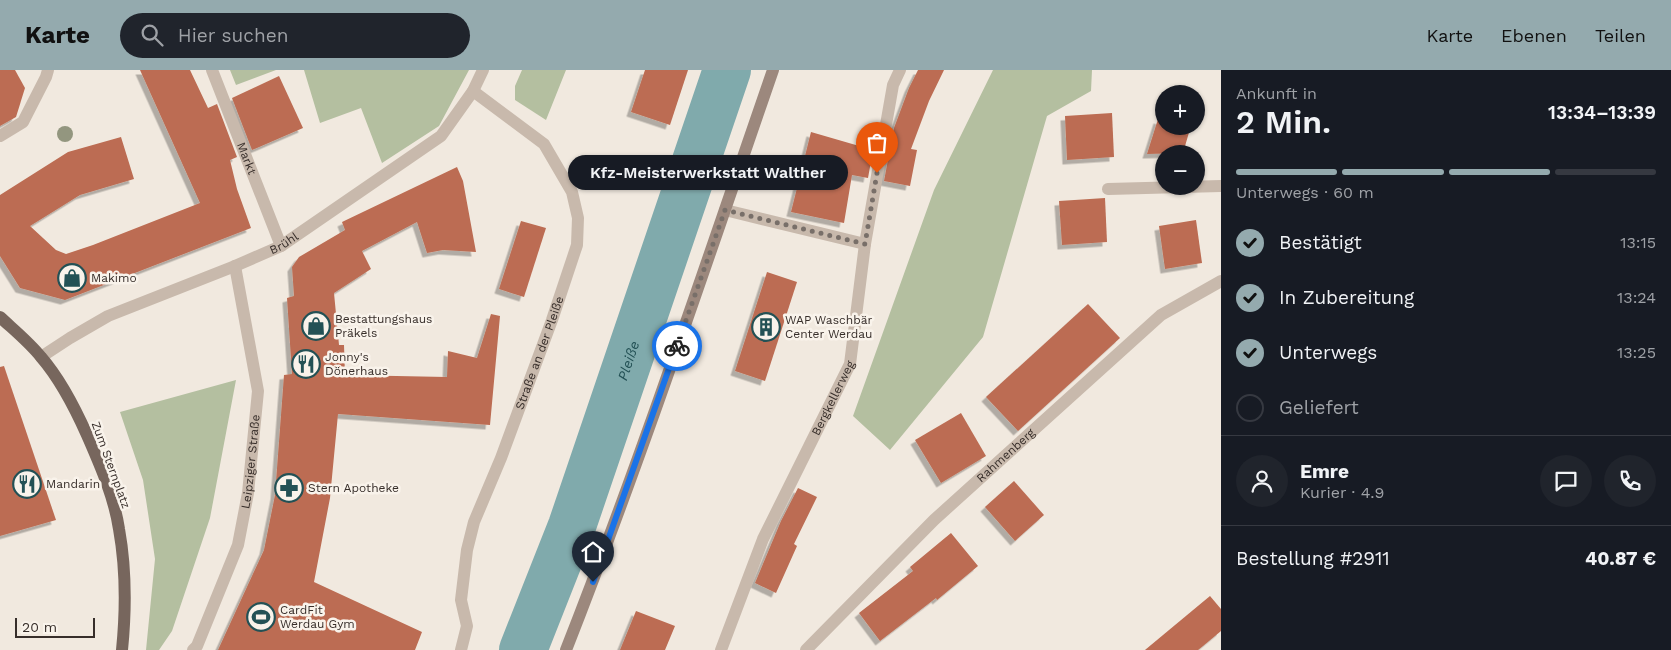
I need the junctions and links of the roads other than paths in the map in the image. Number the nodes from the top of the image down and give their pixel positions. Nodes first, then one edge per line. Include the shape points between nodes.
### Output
1 (48, 70) edge
2 (212, 70) edge
3 (483, 70) edge
4 (773, 70) edge
5 (900, 70) edge
6 (473, 91) junction
7 (0, 136) edge
8 (1221, 186) edge
9 (1108, 189) dead end
10 (725, 210) junction
11 (865, 244) junction
12 (282, 246) junction
13 (235, 266) junction
14 (1221, 280) edge
15 (0, 317) edge
16 (42, 357) junction
17 (122, 650) edge
18 (194, 650) edge
19 (461, 650) edge
20 (566, 650) edge
21 (721, 650) edge
22 (806, 650) edge

1 - 7 street via 23,122
2 - 12 street, Markt
3 - 6 street, Brühl
4 - 10 street
5 - 11 street, Bergkellerweg via 893,85
6 - 12 street, Brühl via 441,136
6 - 19 street, Straße an der Pleiße via 544,144 572,192 578,218 578,245 472,532 461,600 467,626
8 - 9 street
10 - 11 street
10 - 20 street
11 - 21 street, Bergkellerweg via 850,364 763,539
12 - 13 street, Brühl
13 - 16 street, Brühl via 108,316
13 - 18 street, Leipziger Straße via 258,391 248,493 238,545
14 - 22 street, Rahmenberg via 1161,315 934,520
15 - 16 main road, Zum Sternplatz
16 - 17 main road, Zum Sternplatz via 75,410 111,498 119,528 123,567

